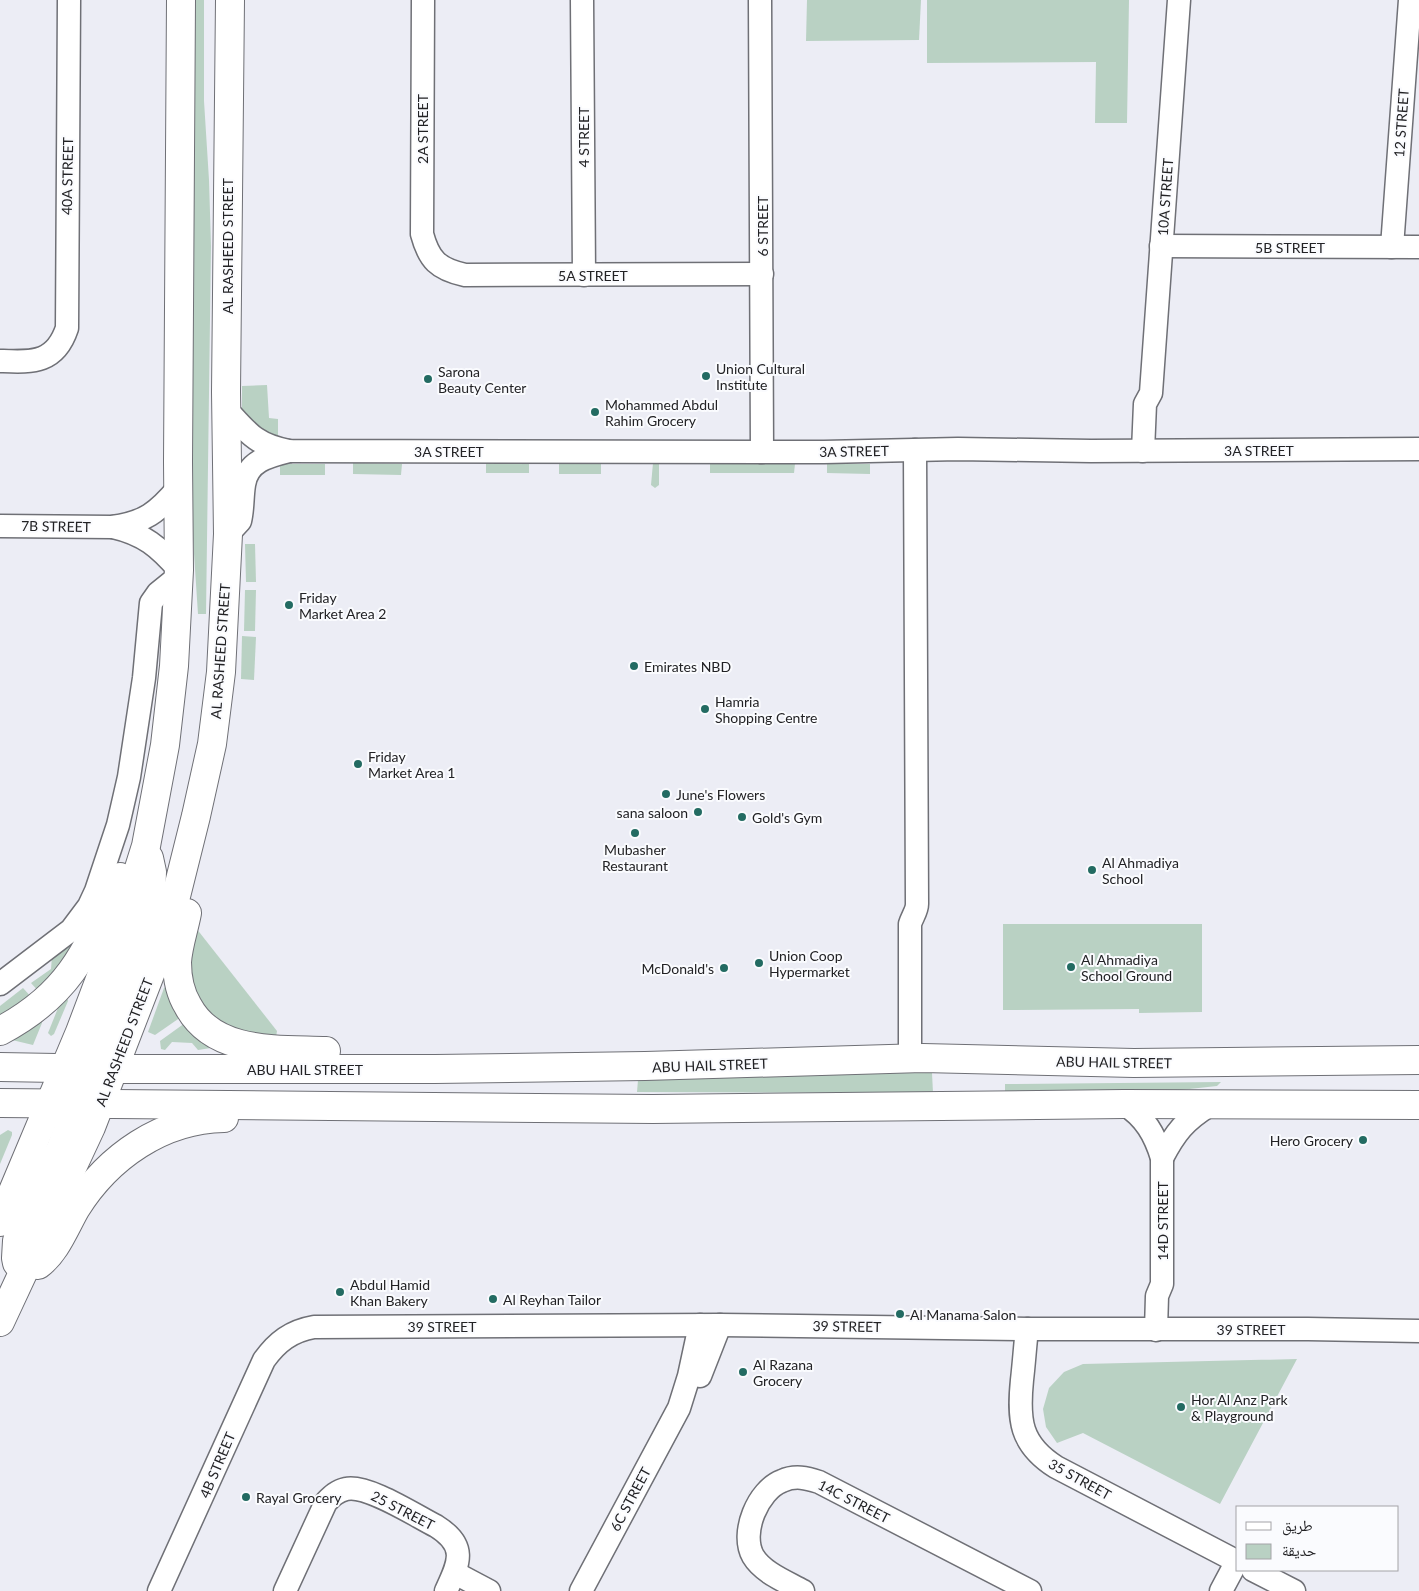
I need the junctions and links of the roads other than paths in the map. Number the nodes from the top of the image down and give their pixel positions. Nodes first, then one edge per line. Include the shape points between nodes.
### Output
1 (69, 0) edge
2 (182, 0) edge
3 (214, 0) edge
4 (230, 0) edge
5 (423, 0) edge
6 (582, 0) edge
7 (760, 0) edge
8 (1179, 0) edge
9 (1410, 0) edge
10 (228, 101) junction
11 (1161, 246) junction
12 (1392, 247) junction
13 (1419, 247) edge
14 (429, 256) joint
15 (762, 274) junction
16 (584, 275) junction
17 (0, 361) edge
18 (227, 410) junction
19 (1419, 449) edge
20 (915, 450) junction
21 (289, 451) junction
22 (1151, 451) junction
23 (762, 452) junction
24 (178, 488) junction
25 (0, 526) edge
26 (112, 527) junction
27 (228, 534) junction
28 (179, 573) junction
29 (146, 846) junction
30 (186, 858) junction
31 (0, 984) edge
32 (0, 1031) edge
33 (916, 1059) junction
34 (1419, 1060) edge
35 (0, 1067) edge
36 (559, 1068) junction
37 (435, 1069) junction
38 (0, 1086) edge
39 (83, 1087) junction
40 (0, 1103) edge
41 (1124, 1104) junction
42 (1210, 1104) junction
43 (1419, 1105) edge
44 (320, 1107) junction
45 (1162, 1158) junction
46 (0, 1222) edge
47 (20, 1275) junction
48 (0, 1322) edge
49 (710, 1325) junction
50 (1027, 1329) junction
51 (1162, 1330) junction
52 (1419, 1331) edge
53 (278, 1343) joint
54 (1236, 1561) edge
55 (1237, 1571) edge
56 (1255, 1571) edge
57 (450, 1582) edge
58 (159, 1591) edge
59 (285, 1591) edge
60 (490, 1591) edge
61 (581, 1591) edge
62 (803, 1591) edge
63 (1030, 1591) edge
64 (1221, 1591) edge
65 (1294, 1591) edge

1 - 17 street, 40A STREET via 67,328 56,350 46,357 34,361
2 - 24 main road
3 - 10 main road via 213,59
4 - 10 main road, AL RASHEED STREET
5 - 14 street, 2A STREET via 422,234
6 - 16 street, 4 STREET
7 - 15 street, 6 STREET
8 - 11 street, 10A STREET
9 - 12 street, 12 STREET
10 - 18 main road, AL RASHEED STREET
11 - 12 street, 5B STREET
11 - 22 street, 10A STREET via 1151,394 1144,404
12 - 13 street, 5B STREET
14 - 16 street, 5A STREET via 451,272 465,275
15 - 16 street, 5A STREET
15 - 23 street, 6 STREET
18 - 21 street, 3A STREET via 250,436 262,444
18 - 27 main road, AL RASHEED STREET
19 - 22 street, 3A STREET
20 - 22 street, 3A STREET
20 - 23 street, 3A STREET
20 - 33 street via 917,910 923,925
21 - 23 street, 3A STREET
21 - 27 street, 3A STREET via 261,460 247,473 240,521
24 - 26 street, 7B STREET via 154,513 128,525
24 - 28 main road
25 - 26 street, 7B STREET
26 - 28 street, 7B STREET via 134,533 154,544
27 - 30 main road, AL RASHEED STREET via 220,681 212,744
28 - 29 main road via 166,736
28 - 31 street via 151,603 144,678 129,776 118,825 96,891 85,913 71,930
29 - 32 main road via 124,870 92,939 62,985 43,1003
29 - 39 main road via 152,872 151,900
30 - 37 main road via 191,895 178,974 180,988 191,1013 210,1031 244,1045 397,1055
30 - 39 main road, AL RASHEED STREET via 156,959
33 - 34 main road, ABU HAIL STREET via 1134,1063
33 - 36 main road, ABU HAIL STREET
35 - 39 main road, ABU HAIL STREET
36 - 37 main road, ABU HAIL STREET
36 - 39 main road via 499,1083
37 - 39 main road, ABU HAIL STREET
38 - 39 main road
39 - 40 main road, ABU HAIL STREET
39 - 44 main road, ABU HAIL STREET
39 - 46 main road, AL RASHEED STREET
39 - 47 main road via 60,1148 22,1225 16,1258
41 - 42 main road, ABU HAIL STREET
41 - 44 main road, ABU HAIL STREET via 653,1109
41 - 45 street, 14D STREET via 1150,1128
42 - 43 main road, ABU HAIL STREET
42 - 45 street via 1192,1115 1180,1128
44 - 47 main road via 299,1116 195,1121 149,1138 127,1152 98,1178 51,1252 42,1262
45 - 51 street, 14D STREET via 1162,1284 1157,1296
47 - 48 main road
49 - 50 street, 39 STREET
49 - 53 street, 39 STREET via 314,1327 289,1334
49 - 61 street, 6C STREET via 678,1408
50 - 51 street, 39 STREET
50 - 54 street, 35 STREET via 1020,1416 1031,1446 1056,1467
51 - 52 street, 39 STREET
53 - 58 street, 4B STREET via 257,1372
55 - 64 street
56 - 65 street, 35 STREET
57 - 59 street, 25 STREET via 459,1561 458,1551 446,1532 370,1492 346,1489 326,1502
57 - 60 street, 25 STREET
62 - 63 street, 14C STREET via 762,1567 748,1544 752,1518 762,1499 775,1485 794,1477 819,1482

